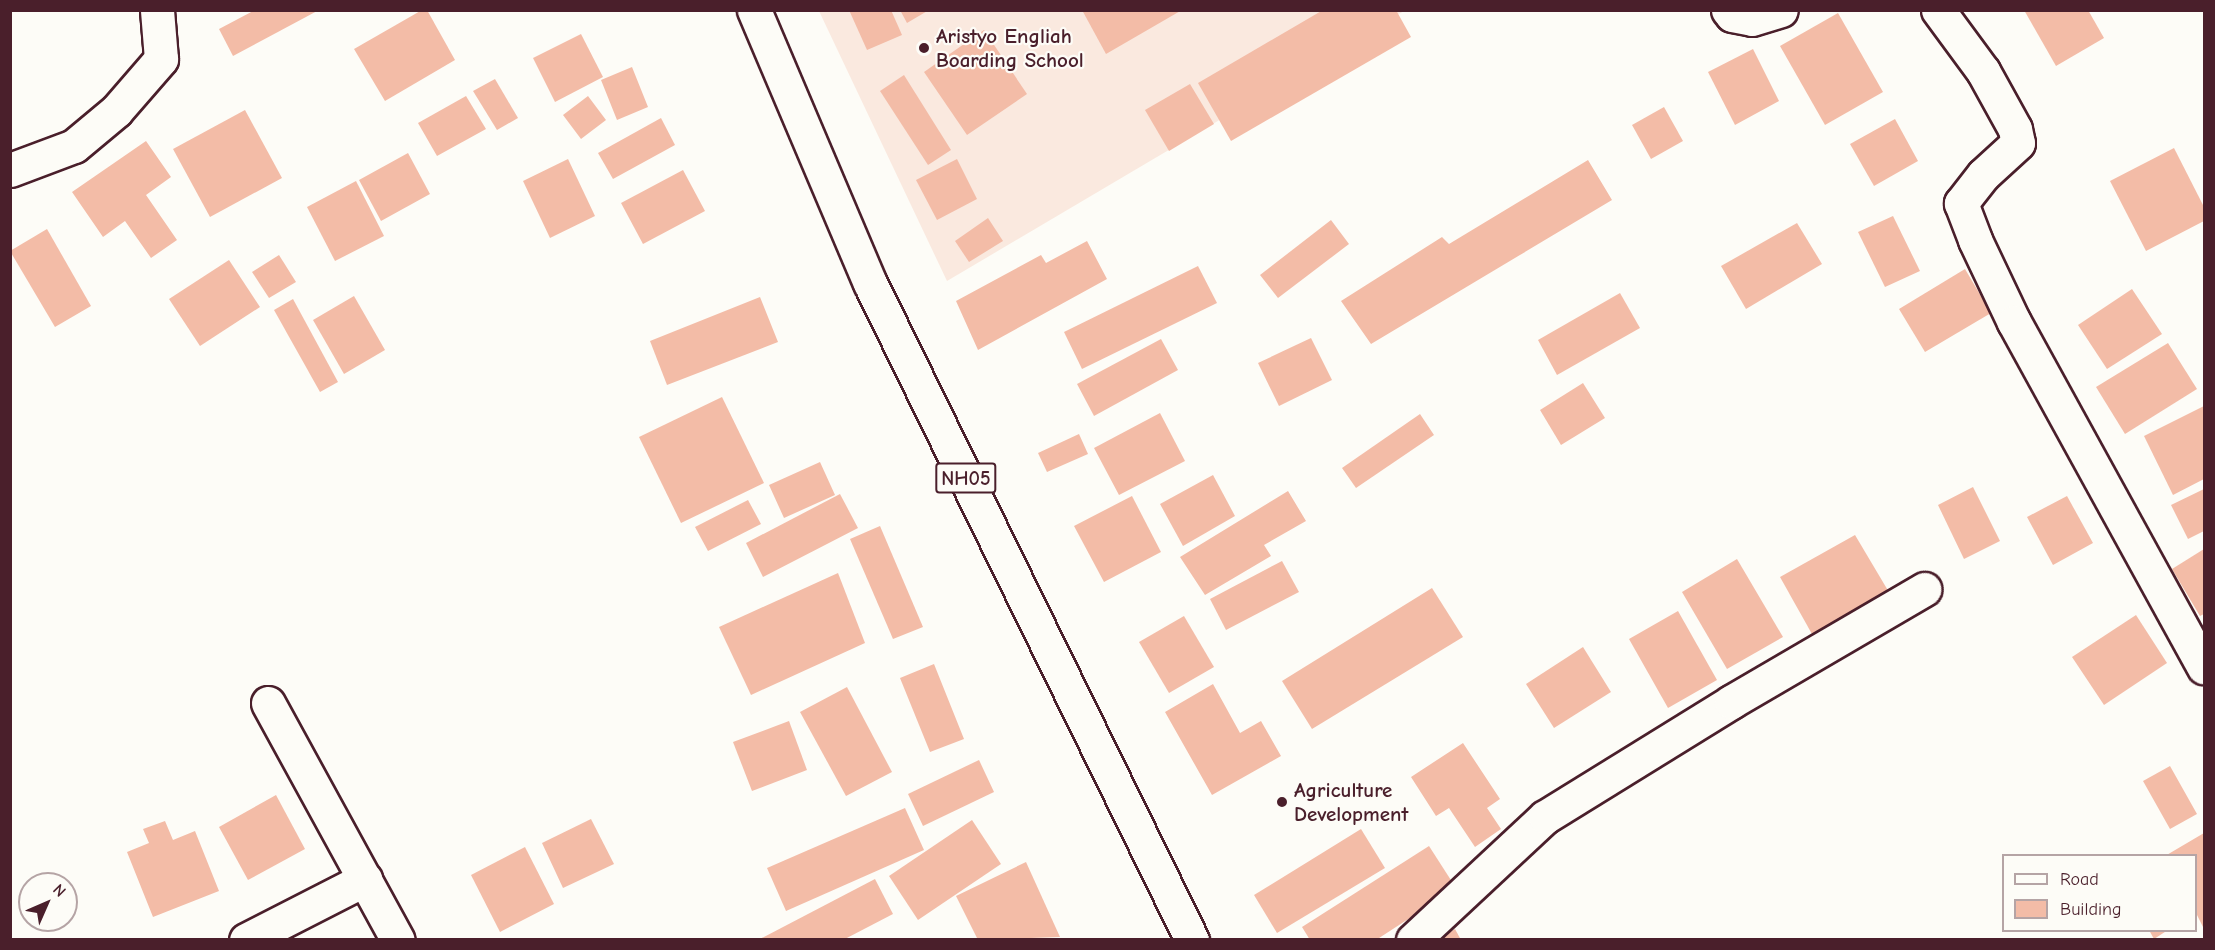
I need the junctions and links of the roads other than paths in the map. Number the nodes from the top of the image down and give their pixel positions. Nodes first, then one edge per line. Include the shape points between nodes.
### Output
1 (157, 10) edge
2 (754, 10) edge
3 (1728, 10) edge
4 (1781, 10) edge
5 (1938, 10) edge
6 (10, 171) edge
7 (1924, 589) dead end
8 (2205, 667) edge
9 (268, 703) dead end
10 (365, 879) junction
11 (246, 939) edge
12 (398, 939) edge
13 (1192, 939) edge
14 (1413, 939) edge

1 - 6 street via 161,59 116,111 74,146
2 - 13 street, NH05 via 870,283
3 - 4 street via 1732,15 1752,19
5 - 8 street via 1983,71 2015,129 2018,143 1983,175 1961,204 1975,240 2014,322
7 - 14 street via 1545,817
9 - 10 street
10 - 11 street
10 - 12 street

